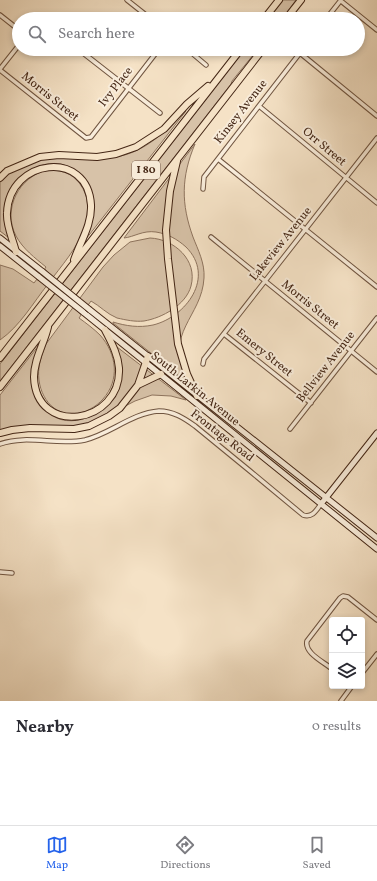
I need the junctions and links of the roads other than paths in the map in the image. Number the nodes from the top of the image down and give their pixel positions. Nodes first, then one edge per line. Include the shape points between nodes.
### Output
1 (127, 0) edge
2 (279, 0) edge
3 (301, 0) edge
4 (341, 0) edge
5 (142, 12) edge
6 (270, 12) edge
7 (292, 12) edge
8 (332, 12) edge
9 (355, 12) edge
10 (0, 15) edge
11 (365, 20) edge
12 (12, 24) edge
13 (377, 30) edge
14 (12, 54) edge
15 (87, 56) edge
16 (154, 56) edge
17 (196, 56) edge
18 (235, 56) edge
19 (258, 56) edge
20 (298, 56) edge
21 (304, 56) edge
22 (206, 64) dead end
23 (0, 70) edge
24 (220, 76) junction
25 (128, 89) junction
26 (258, 106) junction
27 (160, 113) dead end
28 (377, 116) edge
29 (89, 138) joint
30 (377, 138) edge
31 (218, 159) junction
32 (177, 160) junction
33 (0, 178) edge
34 (346, 178) junction
35 (203, 190) dead end
36 (377, 202) edge
37 (305, 230) junction
38 (211, 237) dead end
39 (0, 238) edge
40 (0, 246) edge
41 (16, 252) junction
42 (73, 265) junction
43 (264, 281) junction
44 (377, 287) edge
45 (377, 318) edge
46 (48, 325) junction
47 (105, 330) junction
48 (224, 334) junction
49 (351, 351) junction
50 (0, 358) edge
51 (147, 360) junction
52 (203, 364) dead end
53 (377, 372) edge
54 (161, 374) junction
55 (138, 385) junction
56 (0, 387) edge
57 (197, 396) junction
58 (311, 403) junction
59 (290, 429) dead end
60 (377, 432) edge
61 (0, 433) edge
62 (0, 444) edge
63 (326, 498) junction
64 (321, 504) junction
65 (377, 538) edge
66 (377, 549) edge
67 (0, 572) edge
68 (12, 573) dead end
69 (377, 620) edge
70 (377, 654) edge
71 (329, 667) edge
72 (365, 669) edge
73 (350, 689) edge
74 (341, 701) edge

1 - 5 street
2 - 6 highway
3 - 7 highway
4 - 8 street
4 - 9 street
10 - 12 street
11 - 13 street
14 - 23 street
15 - 25 street
16 - 25 street, Ivy Place
17 - 22 street
18 - 24 highway, I 80
19 - 32 highway, I 80
20 - 26 street, Kinsey Avenue
21 - 28 street
23 - 29 street, Morris Street via 84,138
24 - 33 highway via 187,104 164,129 136,147 107,156 40,157 7,171
24 - 42 highway, I 80
25 - 27 street
25 - 29 street, Ivy Place
26 - 31 street, Kinsey Avenue
26 - 34 street, Orr Street
30 - 34 street, Lakeview Avenue
31 - 35 street, Kinsey Avenue via 204,177
31 - 37 street
32 - 46 highway, I 80
32 - 57 highway via 170,191 166,230 168,259 178,344 186,374
34 - 36 street, Orr Street
34 - 37 street, Lakeview Avenue
37 - 43 street, Lakeview Avenue
37 - 44 street
38 - 43 street, Morris Street
39 - 41 main road, South Larkin Avenue
40 - 47 main road, South Larkin Avenue, bridge
41 - 42 highway via 6,215 13,190 25,177 38,169 63,168 74,173 83,182 91,204 88,226
41 - 51 main road, South Larkin Avenue, bridge via 90,310
42 - 50 highway, I 80
43 - 48 street, Lakeview Avenue
43 - 49 street, Morris Street
45 - 49 street, Bellview Avenue
46 - 47 highway via 34,368 35,383 38,395 46,406 66,417 80,417 92,413 113,394 119,367
46 - 56 highway, I 80
47 - 51 main road, South Larkin Avenue
48 - 52 street, Lakeview Avenue via 204,359
48 - 58 street, Emery Street
49 - 53 street, Morris Street
49 - 58 street, Bellview Avenue
51 - 54 main road, South Larkin Avenue
51 - 55 highway
51 - 57 main road, South Larkin Avenue
54 - 55 highway
54 - 64 main road, South Larkin Avenue
55 - 61 highway via 120,408 89,426 74,429 30,428
57 - 63 main road, South Larkin Avenue
58 - 59 street, Bellview Avenue
60 - 63 main road
62 - 64 street, Frontage Road via 24,440 80,441 96,437 142,415 159,411 170,412 186,419 303,515 311,516
63 - 64 main road
63 - 65 main road, South Larkin Avenue
64 - 66 main road, South Larkin Avenue
67 - 68 street
69 - 71 street via 348,597 340,598 306,645 308,650
70 - 72 street
73 - 74 street

